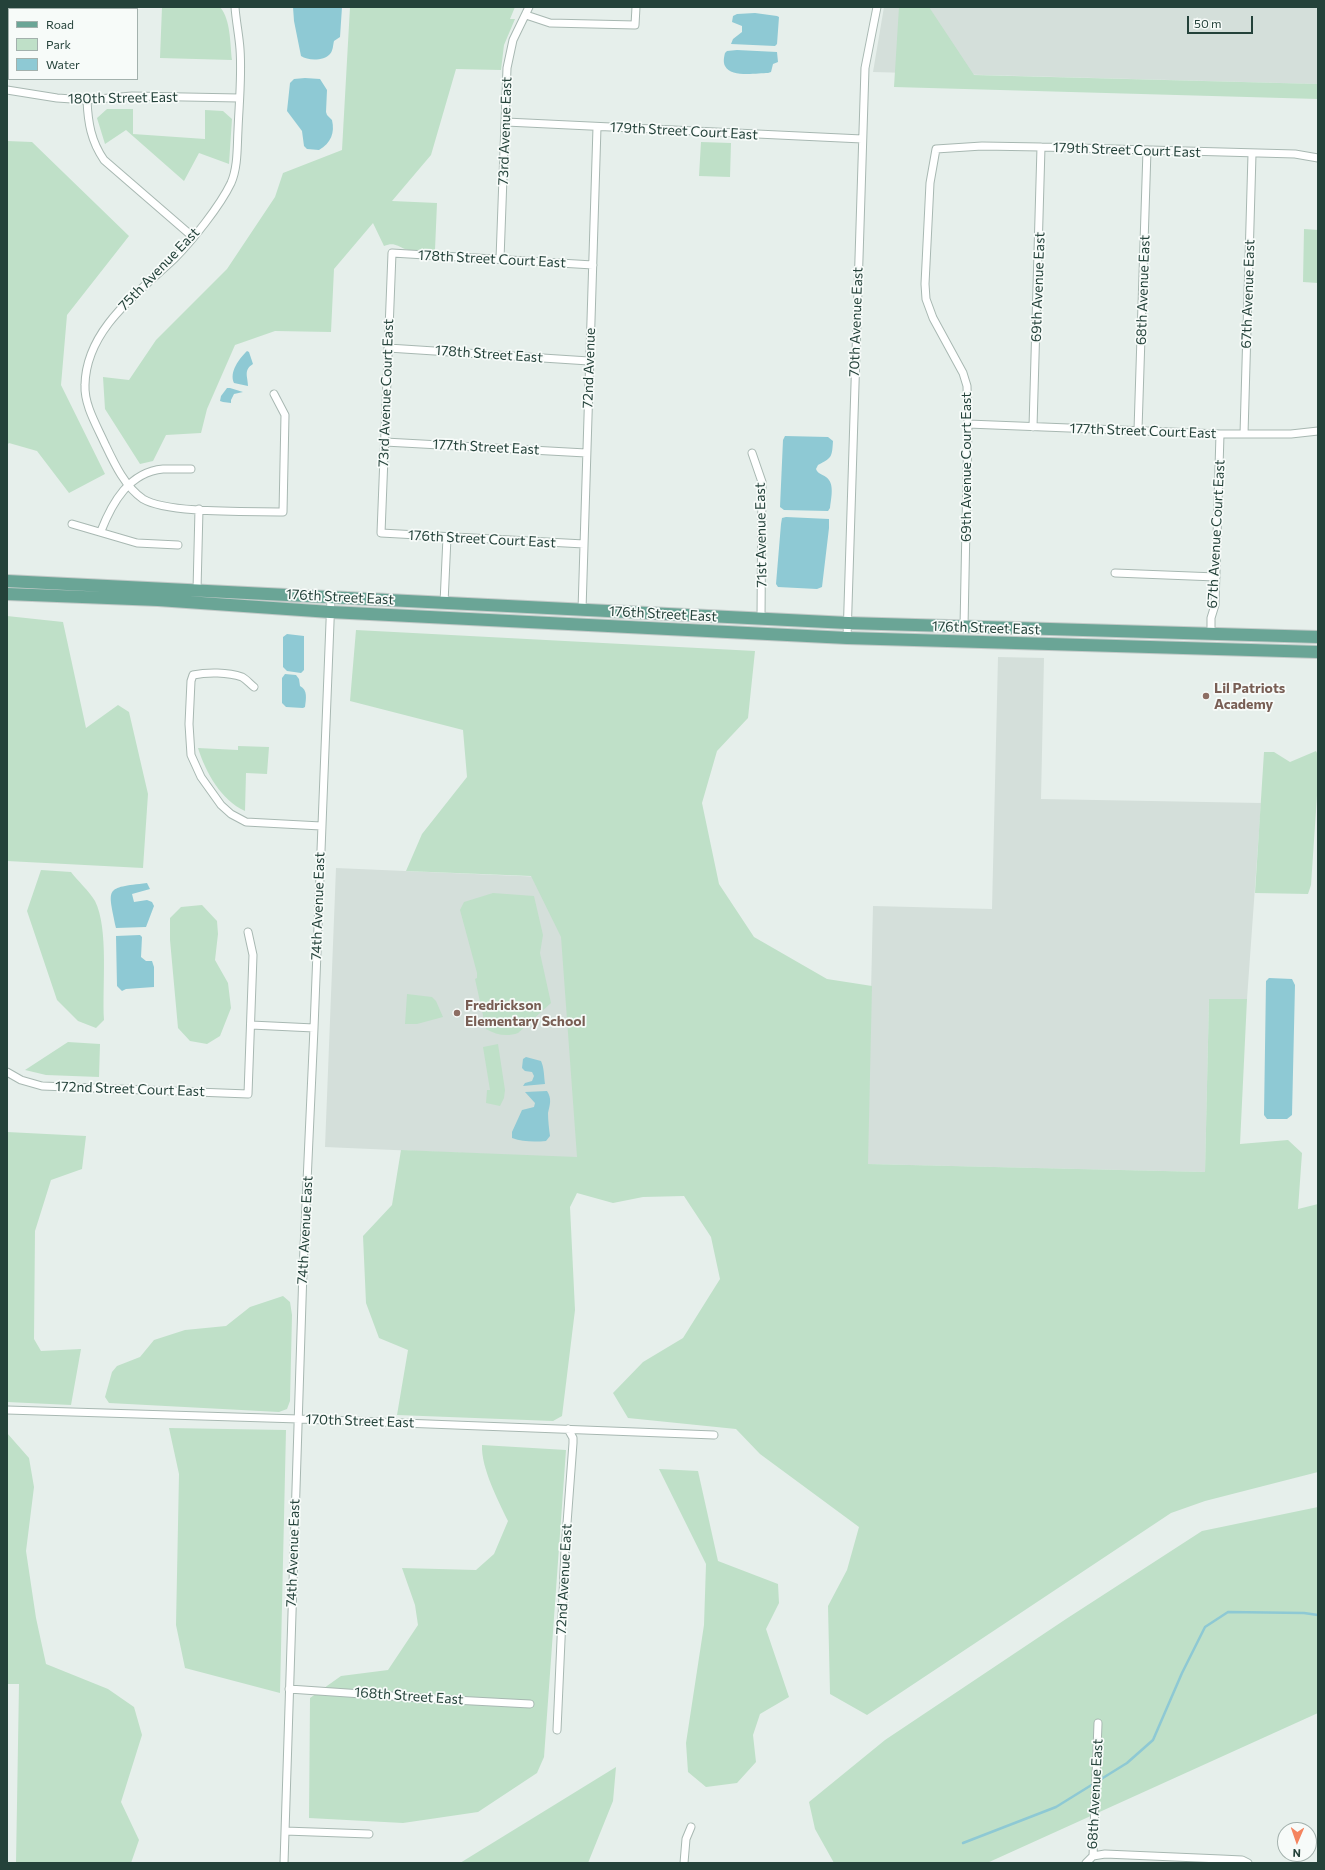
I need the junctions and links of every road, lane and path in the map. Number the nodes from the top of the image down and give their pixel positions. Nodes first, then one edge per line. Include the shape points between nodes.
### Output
1 (235, 7) edge
2 (529, 7) edge
3 (636, 7) edge
4 (877, 7) edge
5 (526, 15) junction
6 (7, 90) edge
7 (239, 98) junction
8 (87, 100) junction
9 (506, 122) junction
10 (597, 127) junction
11 (862, 139) junction
12 (1041, 147) junction
13 (936, 149) joint
14 (1147, 150) junction
15 (1252, 154) junction
16 (1318, 158) edge
17 (193, 237) junction
18 (392, 253) joint
19 (500, 260) junction
20 (593, 265) junction
21 (388, 348) junction
22 (589, 361) junction
23 (274, 394) dead end
24 (968, 424) junction
25 (1033, 427) junction
26 (1138, 430) junction
27 (1318, 431) edge
28 (1220, 434) junction
29 (1244, 434) junction
30 (385, 442) junction
31 (586, 453) junction
32 (752, 453) dead end
33 (191, 469) dead end
34 (128, 484) junction
35 (199, 510) junction
36 (72, 524) dead end
37 (102, 531) junction
38 (381, 533) joint
39 (448, 537) junction
40 (584, 544) junction
41 (178, 546) dead end
42 (1115, 573) dead end
43 (1216, 578) junction
44 (7, 581) edge
45 (196, 590) junction
46 (7, 594) edge
47 (330, 597) junction
48 (158, 600) junction
49 (444, 603) junction
50 (582, 610) junction
51 (330, 612) junction
52 (761, 619) junction
53 (848, 623) junction
54 (964, 627) junction
55 (1211, 635) junction
56 (847, 638) junction
57 (1318, 638) edge
58 (1318, 652) edge
59 (254, 687) dead end
60 (321, 826) junction
61 (248, 932) dead end
62 (251, 1025) junction
63 (314, 1028) junction
64 (7, 1072) edge
65 (7, 1410) edge
66 (299, 1419) junction
67 (568, 1429) junction
68 (714, 1435) dead end
69 (289, 1688) junction
70 (530, 1704) dead end
71 (1098, 1723) dead end
72 (557, 1730) dead end
73 (691, 1827) dead end
74 (285, 1831) junction
75 (369, 1834) dead end
76 (1093, 1856) junction
77 (284, 1863) edge
78 (684, 1863) edge
79 (1086, 1863) edge
80 (1248, 1863) edge

1 - 7 street, 75th Avenue East via 240,49
2 - 5 street, 73rd Avenue East
3 - 5 street via 635,25 550,23
4 - 11 street, 70th Avenue East via 865,68
5 - 9 street, 73rd Avenue East via 513,40 507,68
6 - 8 street, 180th Street East
7 - 8 street, 180th Street East via 132,96
7 - 17 street, 75th Avenue East via 237,160 231,182
8 - 17 street via 91,135 104,160
9 - 10 street, 179th Street Court East
9 - 19 street, 73rd Avenue East
10 - 11 street, 179th Street Court East
10 - 20 street, 72nd Avenue
11 - 53 street, 70th Avenue East
12 - 13 street, 179th Street Court East via 982,146
12 - 14 street, 179th Street Court East
12 - 25 street, 69th Avenue East
13 - 24 street, 69th Avenue Court East via 930,183 926,299 933,318 964,373
14 - 15 street, 179th Street Court East
14 - 26 street, 68th Avenue East
15 - 16 street, 179th Street Court East via 1295,154
15 - 29 street, 67th Avenue East
17 - 34 street, 75th Avenue East via 130,298 101,335 87,366 84,386 89,409 113,462
18 - 19 street, 178th Street Court East
18 - 21 street, 73rd Avenue Court East
19 - 20 street, 178th Street Court East
20 - 22 street, 72nd Avenue
21 - 22 street, 178th Street East
21 - 30 street, 73rd Avenue Court East
22 - 31 street, 72nd Avenue
23 - 35 street, 75th Avenue East via 285,415 283,512
24 - 25 street, 177th Street Court East
24 - 54 street, 69th Avenue Court East
25 - 26 street, 177th Street Court East
26 - 28 street, 177th Street Court East
27 - 29 street, 177th Street Court East
28 - 29 street, 177th Street Court East
28 - 43 street, 67th Avenue Court East
30 - 31 street, 177th Street East
30 - 38 street, 73rd Avenue Court East
31 - 40 street, 72nd Avenue
32 - 52 street, 71st Avenue East via 762,482
33 - 34 street via 162,470
34 - 35 street, 75th Avenue East via 143,498 157,504
34 - 37 street via 116,499
35 - 45 street
36 - 37 street
37 - 41 street via 137,544
38 - 39 street, 176th Street Court East
39 - 40 street, 176th Street Court East
39 - 49 street
40 - 50 street, 72nd Avenue
42 - 43 street
43 - 55 street, 67th Avenue Court East
44 - 45 main road, 176th Street East
45 - 47 main road, 176th Street East
45 - 48 main road via 189,596
46 - 48 main road, 176th Street East
47 - 49 main road, 176th Street East
47 - 51 street, 74th Avenue East
48 - 51 main road, 176th Street East
49 - 50 main road, 176th Street East
50 - 52 main road, 176th Street East
51 - 56 main road, 176th Street East
51 - 60 street, 74th Avenue East
52 - 53 main road, 176th Street East
53 - 54 main road, 176th Street East
53 - 56 street, 70th Avenue East
54 - 55 main road, 176th Street East
55 - 57 main road, 176th Street East
56 - 58 main road, 176th Street East
59 - 60 street via 243,678 233,675 193,675 189,724 191,755 201,777 221,805 246,822
60 - 63 street, 74th Avenue East
61 - 62 street via 253,955
62 - 63 street
62 - 64 street, 172nd Street Court East via 248,1094 42,1086 31,1084
63 - 66 street, 74th Avenue East
65 - 66 street, 170th Street East
66 - 67 street, 170th Street East
66 - 69 street, 74th Avenue East
67 - 68 street, 170th Street East
67 - 72 street, 72nd Avenue East via 573,1443
69 - 70 street, 168th Street East
69 - 74 street, 74th Avenue East
71 - 76 street, 68th Avenue East
73 - 78 street via 686,1839
74 - 75 street
74 - 77 street, 74th Avenue East
76 - 79 street, 68th Avenue East
76 - 80 street via 1106,1854 1221,1859 1242,1860

